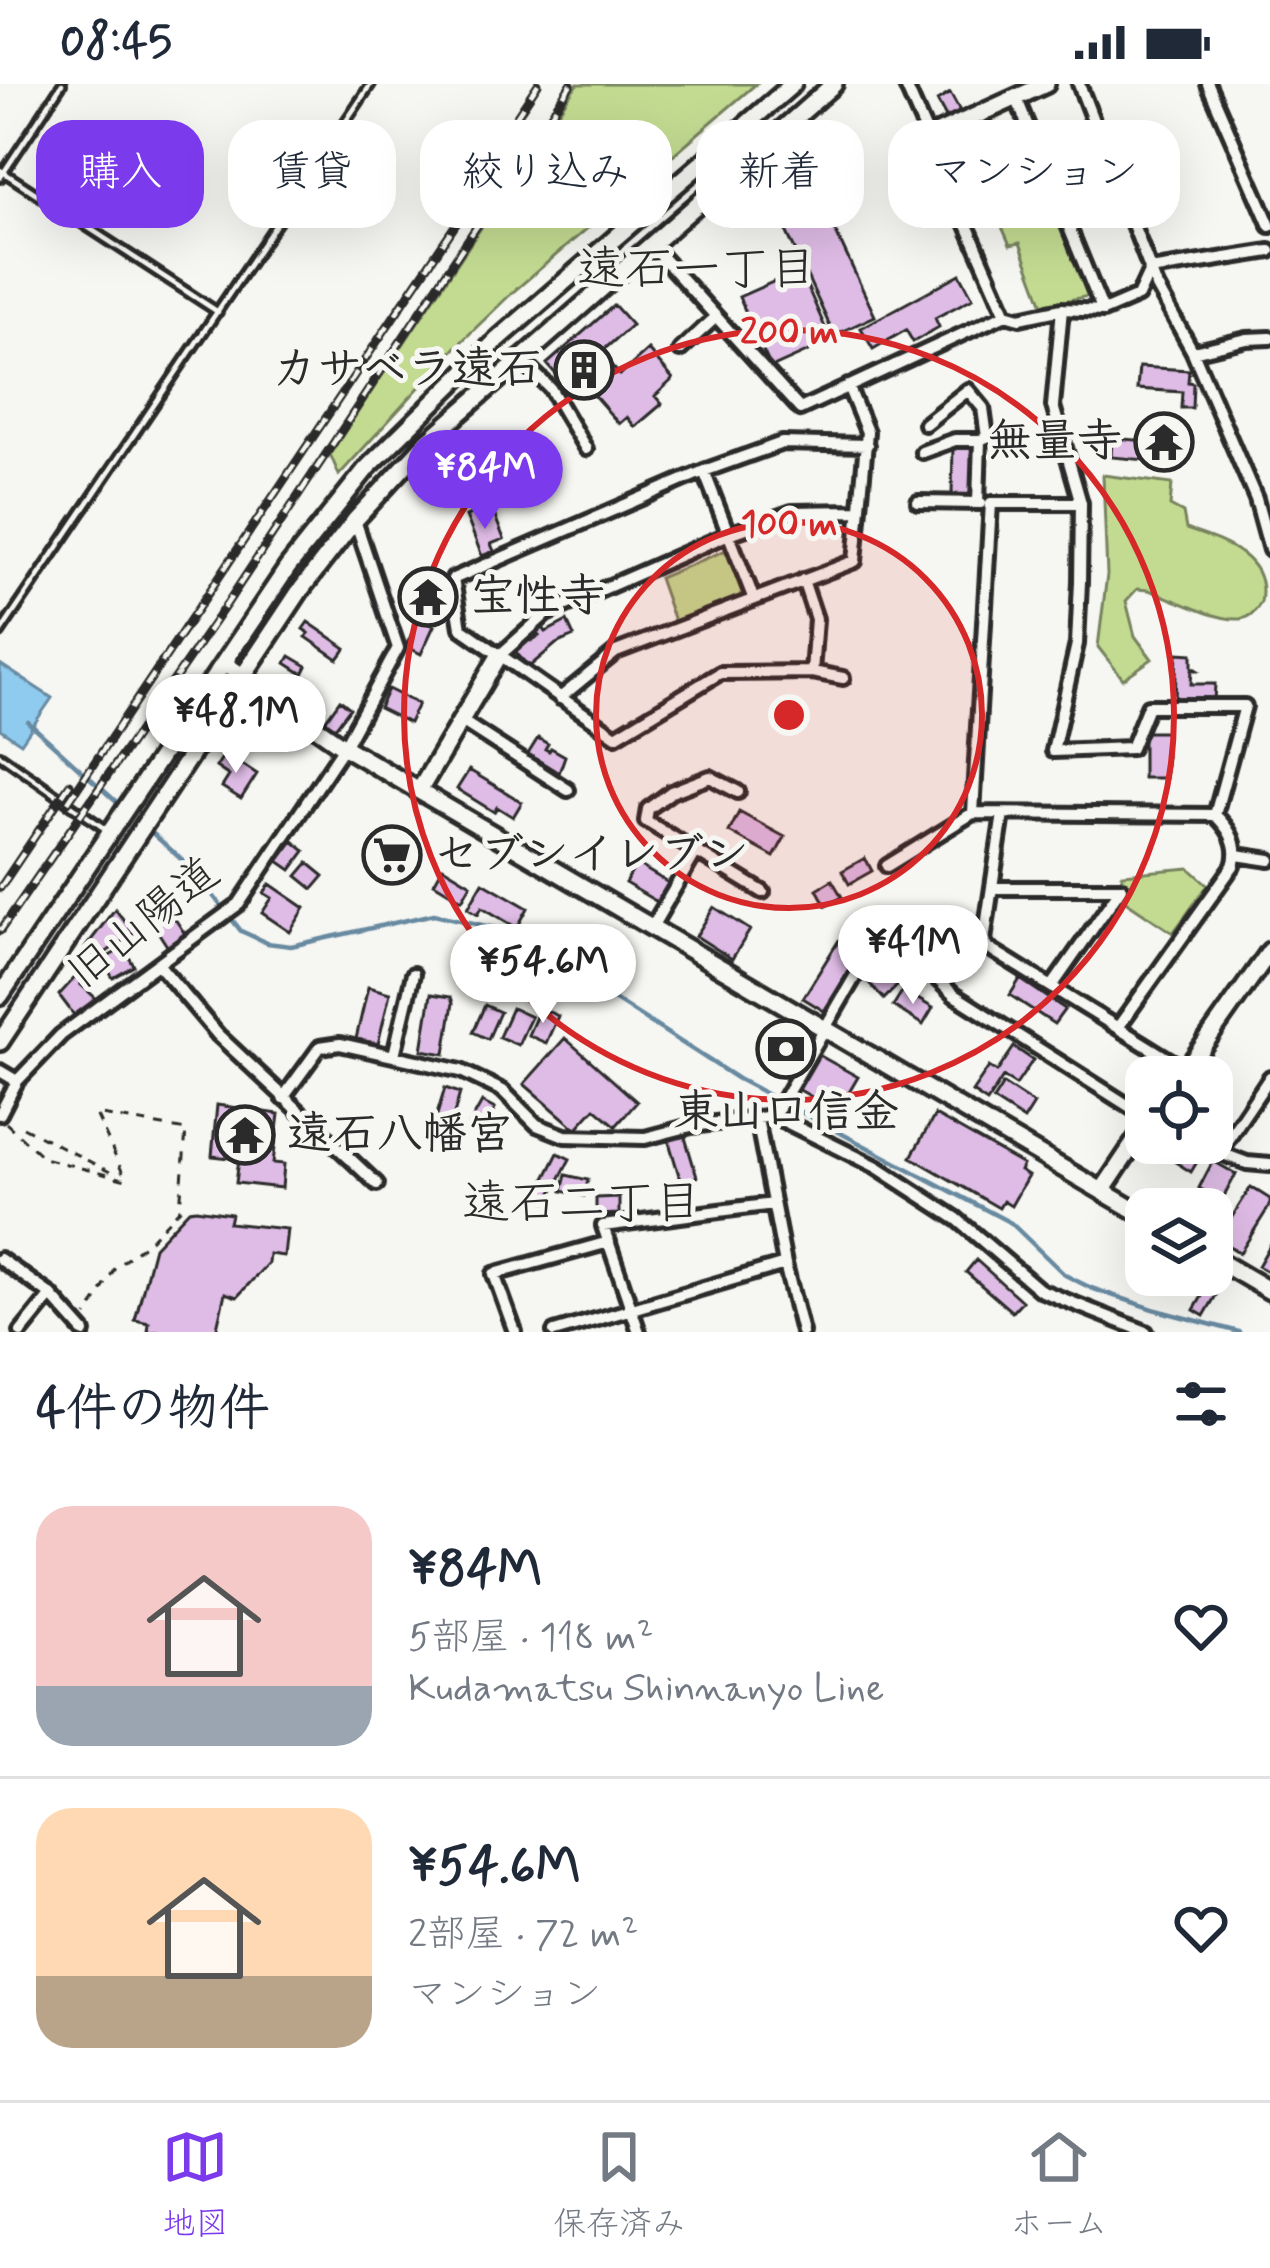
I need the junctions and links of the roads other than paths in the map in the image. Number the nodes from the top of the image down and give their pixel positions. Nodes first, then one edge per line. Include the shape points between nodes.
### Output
1 (62, 84) edge
2 (371, 84) edge
3 (793, 84) edge
4 (834, 84) edge
5 (905, 84) edge
6 (1046, 84) edge
7 (1079, 84) edge
8 (1208, 84) edge
9 (1016, 98) junction
10 (920, 120) edge
11 (967, 120) edge
12 (1, 173) edge
13 (1270, 226) edge
14 (967, 228) edge
15 (652, 246) junction
16 (1270, 251) edge
17 (1150, 270) junction
18 (1063, 309) junction
19 (1102, 311) junction
20 (218, 312) junction
21 (1006, 314) junction
22 (716, 317) junction
23 (1270, 338) edge
24 (680, 350) dead end
25 (1193, 352) junction
26 (519, 358) junction
27 (848, 386) junction
28 (926, 424) dead end
29 (980, 440) junction
30 (866, 445) junction
31 (586, 449) dead end
32 (922, 452) dead end
33 (704, 472) junction
34 (918, 502) dead end
35 (984, 503) junction
36 (1081, 503) junction
37 (857, 511) junction
38 (355, 520) junction
39 (728, 534) junction
40 (1270, 550) edge
41 (803, 580) junction
42 (753, 597) junction
43 (0, 633) edge
44 (499, 656) junction
45 (225, 664) junction
46 (812, 672) junction
47 (843, 678) dead end
48 (243, 679) junction
49 (560, 698) junction
50 (460, 720) junction
51 (344, 747) junction
52 (0, 754) edge
53 (568, 790) dead end
54 (419, 791) junction
55 (738, 792) dead end
56 (973, 813) junction
57 (1003, 814) junction
58 (1215, 815) junction
59 (113, 824) junction
60 (697, 852) junction
61 (1237, 855) junction
62 (1270, 860) edge
63 (887, 866) dead end
64 (994, 888) junction
65 (763, 892) dead end
66 (652, 927) junction
67 (1270, 951) edge
68 (159, 964) junction
69 (412, 974) dead end
70 (1053, 986) junction
71 (0, 996) edge
72 (823, 1026) junction
73 (1119, 1026) junction
74 (0, 1042) edge
75 (394, 1055) junction
76 (1159, 1056) edge
77 (1196, 1056) edge
78 (0, 1071) edge
79 (1270, 1077) edge
80 (17, 1081) junction
81 (283, 1098) junction
82 (1125, 1107) edge
83 (0, 1116) edge
84 (774, 1117) junction
85 (758, 1120) junction
86 (1233, 1132) edge
87 (1125, 1155) edge
88 (1233, 1157) edge
89 (1270, 1165) edge
90 (377, 1184) dead end
91 (1102, 1192) junction
92 (773, 1204) junction
93 (1125, 1205) edge
94 (608, 1242) junction
95 (0, 1259) edge
96 (785, 1264) junction
97 (1233, 1269) edge
98 (1270, 1291) edge
99 (51, 1295) junction
100 (631, 1307) junction
101 (81, 1328) edge
102 (21, 1332) edge
103 (514, 1332) edge
104 (554, 1332) edge
105 (640, 1332) edge
106 (802, 1332) edge
107 (1146, 1332) edge

1 - 12 lane
2 - 20 lane
3 - 45 main road via 496,341 380,455 288,567
4 - 15 main road
5 - 10 street
6 - 9 main road
7 - 17 street
8 - 13 street
9 - 11 main road
9 - 19 street
12 - 20 lane
14 - 21 street
15 - 22 street
15 - 26 main road
16 - 17 street
17 - 19 street via 1138,296
17 - 25 street
18 - 19 street
18 - 21 street
18 - 36 street via 1053,406
20 - 43 lane
21 - 27 street
22 - 24 street
22 - 27 street via 800,410
23 - 25 street
25 - 40 street
26 - 31 street via 550,388
26 - 38 main road
27 - 30 street
28 - 29 street via 968,390 983,408 987,437
29 - 32 street
29 - 35 street
30 - 33 street via 782,443
30 - 37 street
33 - 39 street
33 - 44 street via 453,579 461,628
34 - 35 street
35 - 36 street
35 - 56 street
36 - 58 street via 1077,644 1053,751 1131,748 1148,706 1245,706
37 - 39 street via 792,512
37 - 41 street via 855,561
38 - 48 main road
38 - 51 street, 旧山陽道 via 398,648
39 - 42 street
39 - 44 street via 546,614
41 - 42 street
41 - 46 street via 816,620
42 - 49 street via 616,652
44 - 49 street
44 - 50 main road
45 - 48 main road
45 - 59 main road
46 - 47 street
46 - 49 street via 720,674 616,736
48 - 51 main road
48 - 74 main road
50 - 53 street
50 - 54 main road
51 - 54 main road
51 - 68 street, 旧山陽道 via 239,904
52 - 59 lane
54 - 66 main road
55 - 60 street via 710,777 648,809 646,821
56 - 57 street
56 - 63 street
57 - 58 street
57 - 64 street
58 - 61 street
59 - 71 main road
60 - 65 street
60 - 66 street
61 - 62 street
61 - 73 street
64 - 70 street via 987,947
64 - 70 street via 1121,888
66 - 72 main road
67 - 77 main road
68 - 80 street, 旧山陽道 via 61,1035
68 - 81 street
69 - 75 street
70 - 73 street
72 - 82 street via 868,954 917,938 954,995
72 - 84 street
72 - 91 main road
73 - 76 street
75 - 81 street via 320,1047
75 - 85 street via 503,1091 537,1126 566,1136 645,1138
78 - 80 street
79 - 86 street
80 - 83 street, 旧山陽道
81 - 90 street
84 - 85 street
84 - 107 street via 877,1167 957,1219 1040,1290
85 - 92 street
87 - 91 main road
88 - 89 street
91 - 93 main road
92 - 94 street via 603,1226
92 - 96 street
94 - 100 street
94 - 103 street via 494,1274
95 - 99 street
96 - 100 street
96 - 106 street
97 - 98 main road
99 - 101 street
99 - 102 street
100 - 104 street
100 - 105 street

